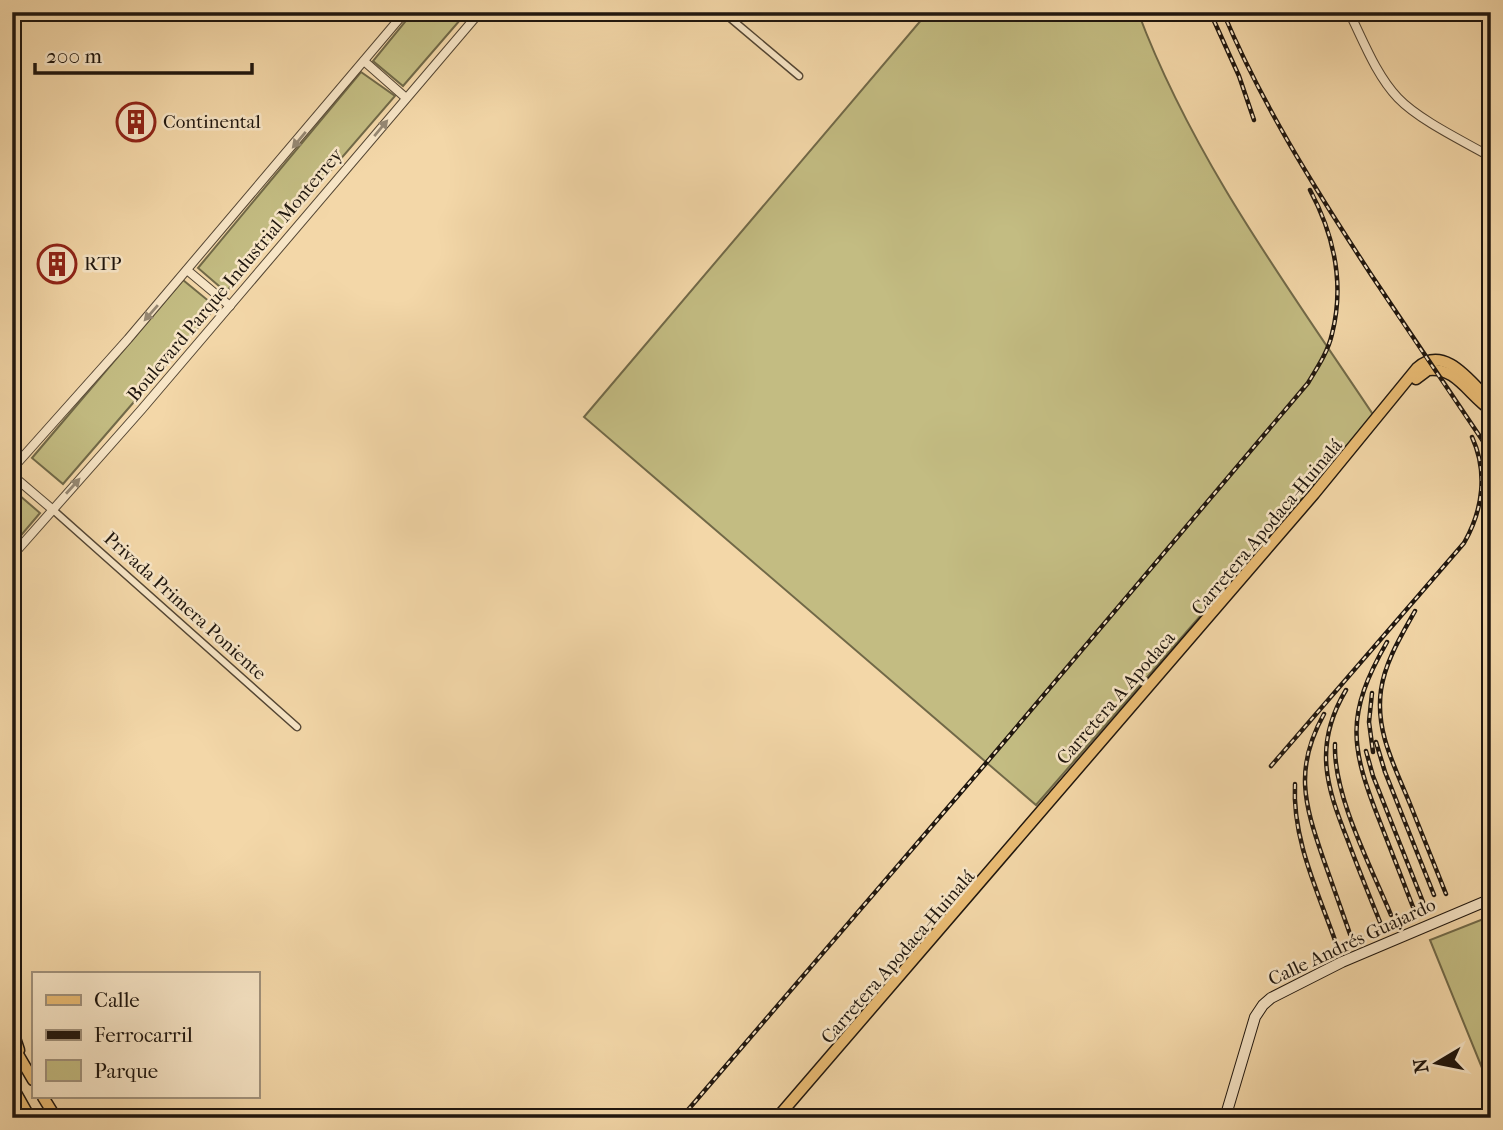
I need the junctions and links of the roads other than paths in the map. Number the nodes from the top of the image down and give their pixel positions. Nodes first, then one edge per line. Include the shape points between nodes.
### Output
1 (405, 12) edge
2 (480, 12) edge
3 (723, 12) edge
4 (1349, 12) edge
5 (364, 61) junction
6 (799, 76) dead end
7 (406, 98) junction
8 (1491, 157) edge
9 (187, 270) junction
10 (230, 306) junction
11 (1491, 402) edge
12 (1491, 410) edge
13 (12, 469) edge
14 (12, 475) edge
15 (52, 509) junction
16 (12, 556) edge
17 (297, 727) dead end
18 (1491, 899) edge
19 (12, 1029) edge
20 (12, 1044) edge
21 (25, 1066) junction
22 (32, 1078) edge
23 (12, 1086) edge
24 (44, 1098) edge
25 (30, 1118) edge
26 (56, 1118) edge
27 (778, 1118) edge
28 (784, 1118) edge
29 (1225, 1118) edge

1 - 5 street, Boulevard Parque Industrial Monterrey
2 - 7 street, Boulevard Parque Industrial Monterrey
3 - 6 street
4 - 8 street via 1397,97
5 - 7 street
5 -> 9 street, Boulevard Parque Industrial Monterrey
10 -> 7 street, Boulevard Parque Industrial Monterrey
9 - 10 street
9 -> 13 street, Boulevard Parque Industrial Monterrey
15 -> 10 street, Boulevard Parque Industrial Monterrey
11 - 27 main road, Carretera A Apodaca via 1447,362 1433,360 1417,368
12 - 28 main road, Carretera Apodaca-Huinalá via 1445,371 1420,374
14 - 15 street
15 - 16 street, Boulevard Parque Industrial Monterrey
15 - 17 street, Privada Primera Poniente
18 - 29 main road, Calle Andrés Guajardo via 1342,962 1266,1001 1255,1017
19 - 21 main road
20 - 21 main road
21 - 22 main road
23 - 25 main road
24 - 26 main road

